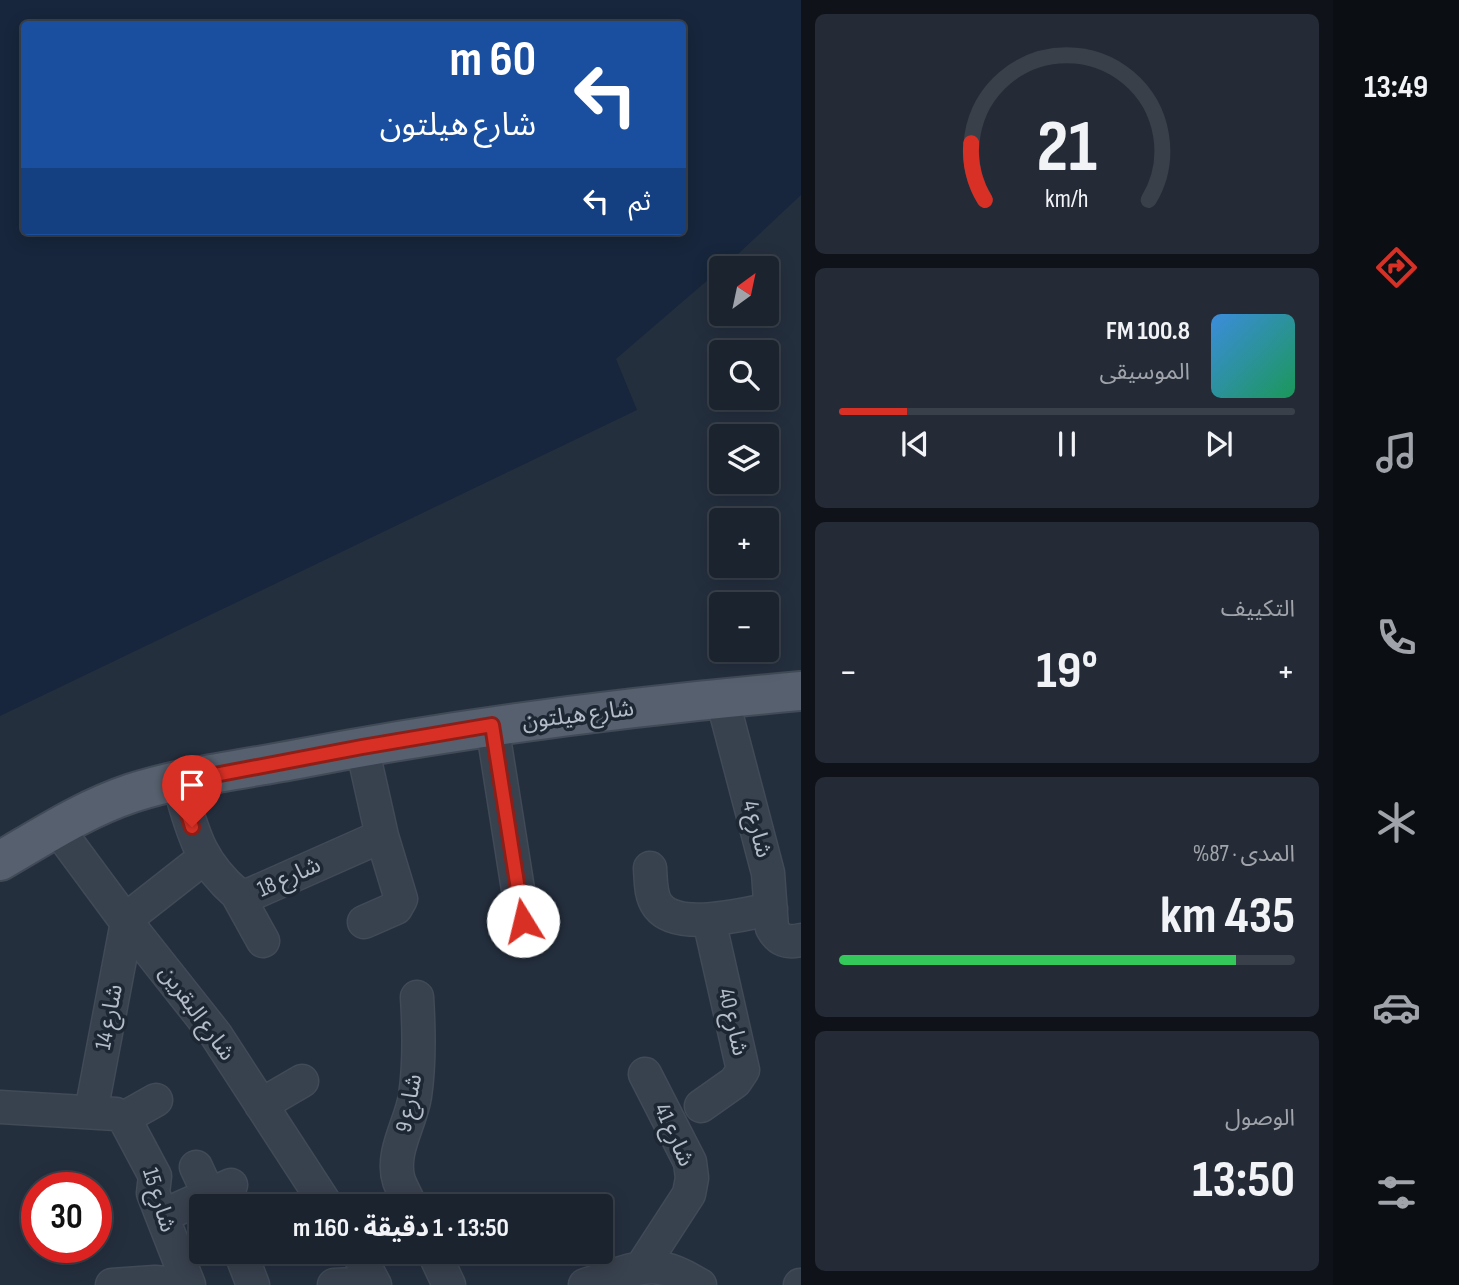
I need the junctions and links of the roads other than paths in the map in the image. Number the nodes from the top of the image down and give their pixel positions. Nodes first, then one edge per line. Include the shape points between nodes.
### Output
1 (801, 691) edge
2 (722, 698) junction
3 (492, 725) junction
4 (362, 747) junction
5 (178, 782) junction
6 (58, 828) junction
7 (382, 835) junction
8 (204, 859) junction
9 (0, 861) edge
10 (650, 868) dead end
11 (237, 894) junction
12 (771, 909) junction
13 (709, 920) junction
14 (126, 921) junction
15 (523, 921) dead end
16 (364, 922) dead end
17 (801, 940) edge
18 (263, 941) dead end
19 (417, 997) dead end
20 (645, 1074) dead end
21 (302, 1082) dead end
22 (156, 1100) dead end
23 (261, 1105) junction
24 (701, 1106) dead end
25 (0, 1107) edge
26 (90, 1112) junction
27 (124, 1118) junction
28 (196, 1167) dead end
29 (319, 1194) edge
30 (405, 1194) edge
31 (162, 1216) junction
32 (364, 1264) edge
33 (439, 1264) edge
34 (641, 1268) junction
35 (375, 1284) edge
36 (112, 1285) edge
37 (188, 1285) edge
38 (334, 1285) edge
39 (449, 1285) edge
40 (585, 1285) edge
41 (700, 1285) edge

1 - 2 main road, شارع هيلتون
2 - 3 main road, شارع هيلتون
2 - 12 street, شارع 4 via 768,873
3 - 4 main road, شارع هيلتون
3 - 15 street
4 - 5 main road, شارع هيلتون
4 - 7 street
5 - 6 main road, شارع هيلتون via 95,807
5 - 8 street, شارع 18
6 - 9 main road, شارع هيلتون
6 - 14 street, شارع البقرين
7 - 11 street, شارع 18 via 248,895
7 - 16 street via 401,899 396,908
8 - 11 street, شارع 18
8 - 14 street
10 - 13 street via 652,895 665,913
11 - 18 street
12 - 13 street
12 - 17 street, شارع 4 via 776,936 784,941
13 - 24 street, شارع 40 via 743,1070 735,1082
14 - 23 street, شارع البقرين via 197,1008
14 - 26 street, شارع 14
19 - 30 street, شارع 9 via 416,1092 397,1164
20 - 34 street, شارع 41 via 690,1161 692,1178 689,1194
21 - 23 street
22 - 27 street
23 - 29 street, شارع البقرين
25 - 26 street
26 - 27 street
27 - 31 street, شارع 15 via 156,1176 153,1193
28 - 31 street via 220,1190
31 - 37 street, شارع 15
32 - 35 street
33 - 39 street
34 - 40 street
34 - 41 street via 667,1269
35 - 38 street
36 - 37 street

